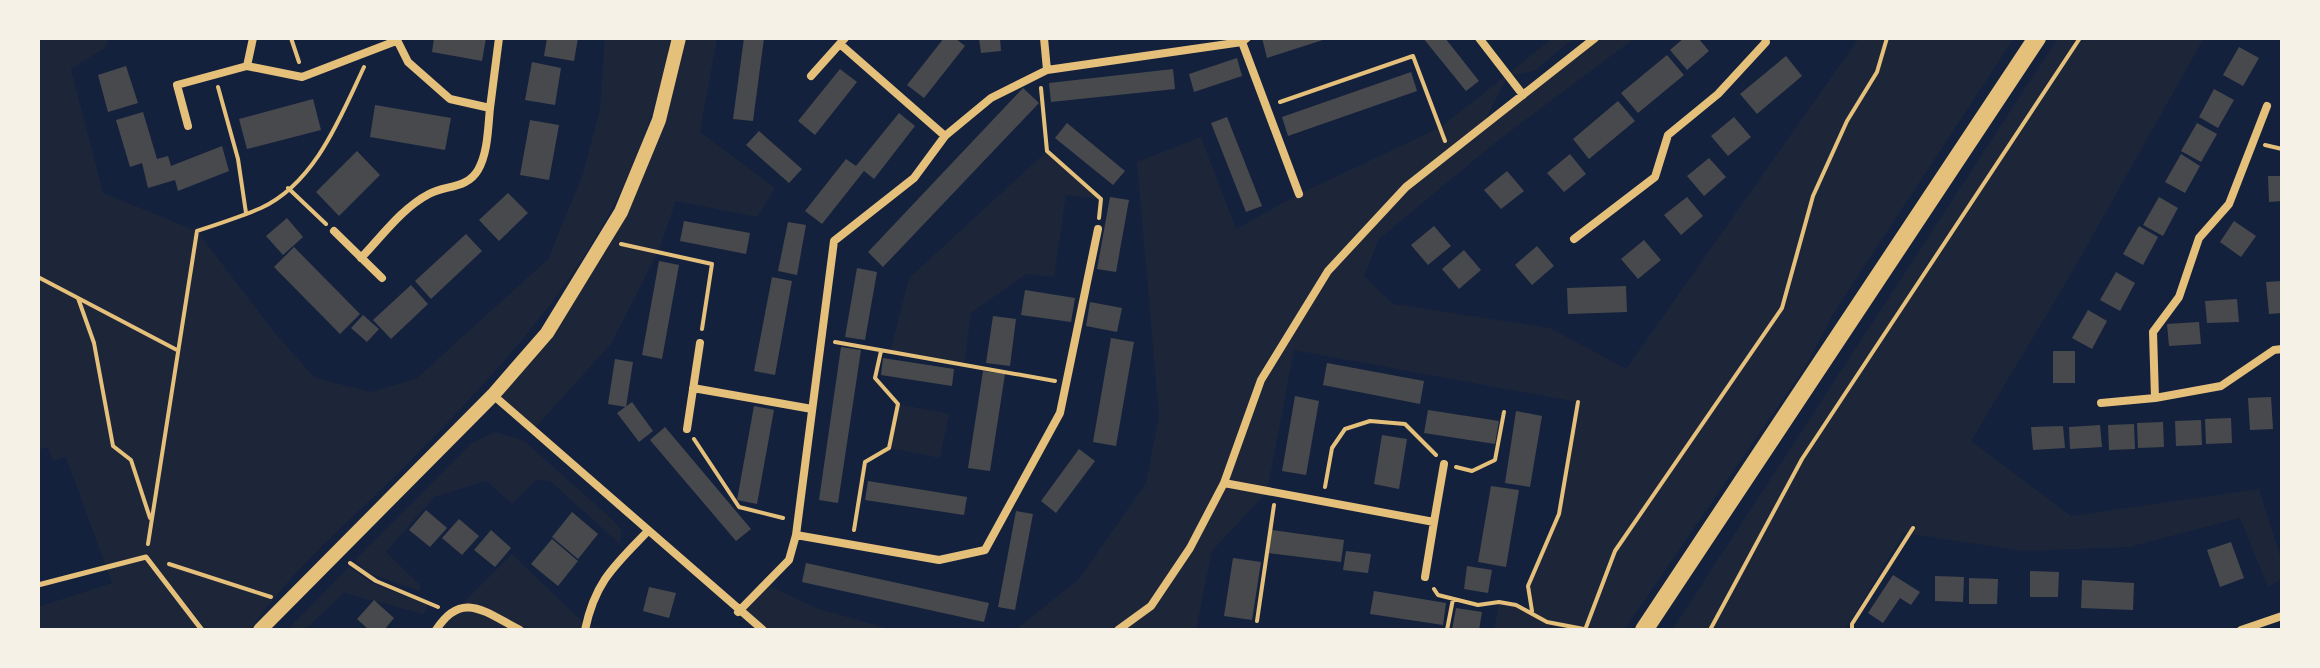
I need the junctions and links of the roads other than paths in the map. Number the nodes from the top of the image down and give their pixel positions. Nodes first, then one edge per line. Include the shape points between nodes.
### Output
1 (253, 38) edge
2 (499, 38) edge
3 (679, 38) edge
4 (1044, 38) edge
5 (1192, 38) edge
6 (1479, 38) edge
7 (1595, 38) edge
8 (1765, 38) edge
9 (2031, 38) edge
10 (2037, 38) edge
11 (396, 40) edge
12 (1244, 40) edge
13 (843, 41) edge
14 (1194, 48) junction
15 (247, 66) junction
16 (1044, 72) junction
17 (811, 76) dead end
18 (2011, 76) junction
19 (1523, 95) junction
20 (2267, 106) dead end
21 (490, 108) junction
22 (188, 126) dead end
23 (945, 136) junction
24 (1299, 194) dead end
25 (1098, 229) road end
26 (334, 231) road end
27 (1574, 239) dead end
28 (361, 258) junction
29 (382, 278) dead end
30 (700, 343) road end
31 (2282, 349) edge
32 (693, 388) junction
33 (493, 395) junction
34 (2155, 398) junction
35 (2101, 403) dead end
36 (812, 409) junction
37 (687, 429) road end
38 (1444, 464) road end
39 (1224, 483) junction
40 (1434, 522) junction
41 (647, 532) junction
42 (796, 535) junction
43 (1425, 577) road end
44 (38, 585) edge
45 (738, 612) junction
46 (2282, 616) edge
47 (202, 630) edge
48 (260, 630) edge
49 (436, 630) edge
50 (520, 630) edge
51 (585, 630) edge
52 (763, 630) edge
53 (1118, 630) edge
54 (1644, 630) edge
55 (2241, 630) edge

1 - 15 street
2 - 21 street
3 - 33 street via 659,120 606,241 547,333
4 - 16 street
5 - 14 street
6 - 19 street
7 - 19 street
8 - 27 street via 1718,94 1668,135 1655,177
9 - 18 highway
10 - 18 highway
11 - 15 street via 304,76
11 - 21 street via 408,62 450,99
12 - 14 street
12 - 24 street
13 - 17 street
13 - 23 street
14 - 16 street
15 - 22 street via 177,85
16 - 23 street via 991,98
18 - 54 highway
19 - 39 street via 1406,187 1328,271 1261,380
20 - 34 street via 2229,204 2199,238 2179,297 2153,332
21 - 28 street via 478,170 460,186 431,193 405,211
23 - 36 street via 914,178 834,241
25 - 42 street via 1060,413 985,550 939,560
26 - 28 street
28 - 29 street
30 - 32 street
31 - 34 street via 2221,386
32 - 36 street
32 - 37 street
33 - 41 street
33 - 48 street
34 - 35 street
36 - 42 street
38 - 40 street
39 - 40 street
39 - 53 street via 1151,606
40 - 43 street
41 - 45 street
41 - 51 street via 606,574
42 - 45 street via 789,560
44 - 47 lane via 146,557
45 - 52 street
46 - 55 street
49 - 50 street via 448,611 472,607

